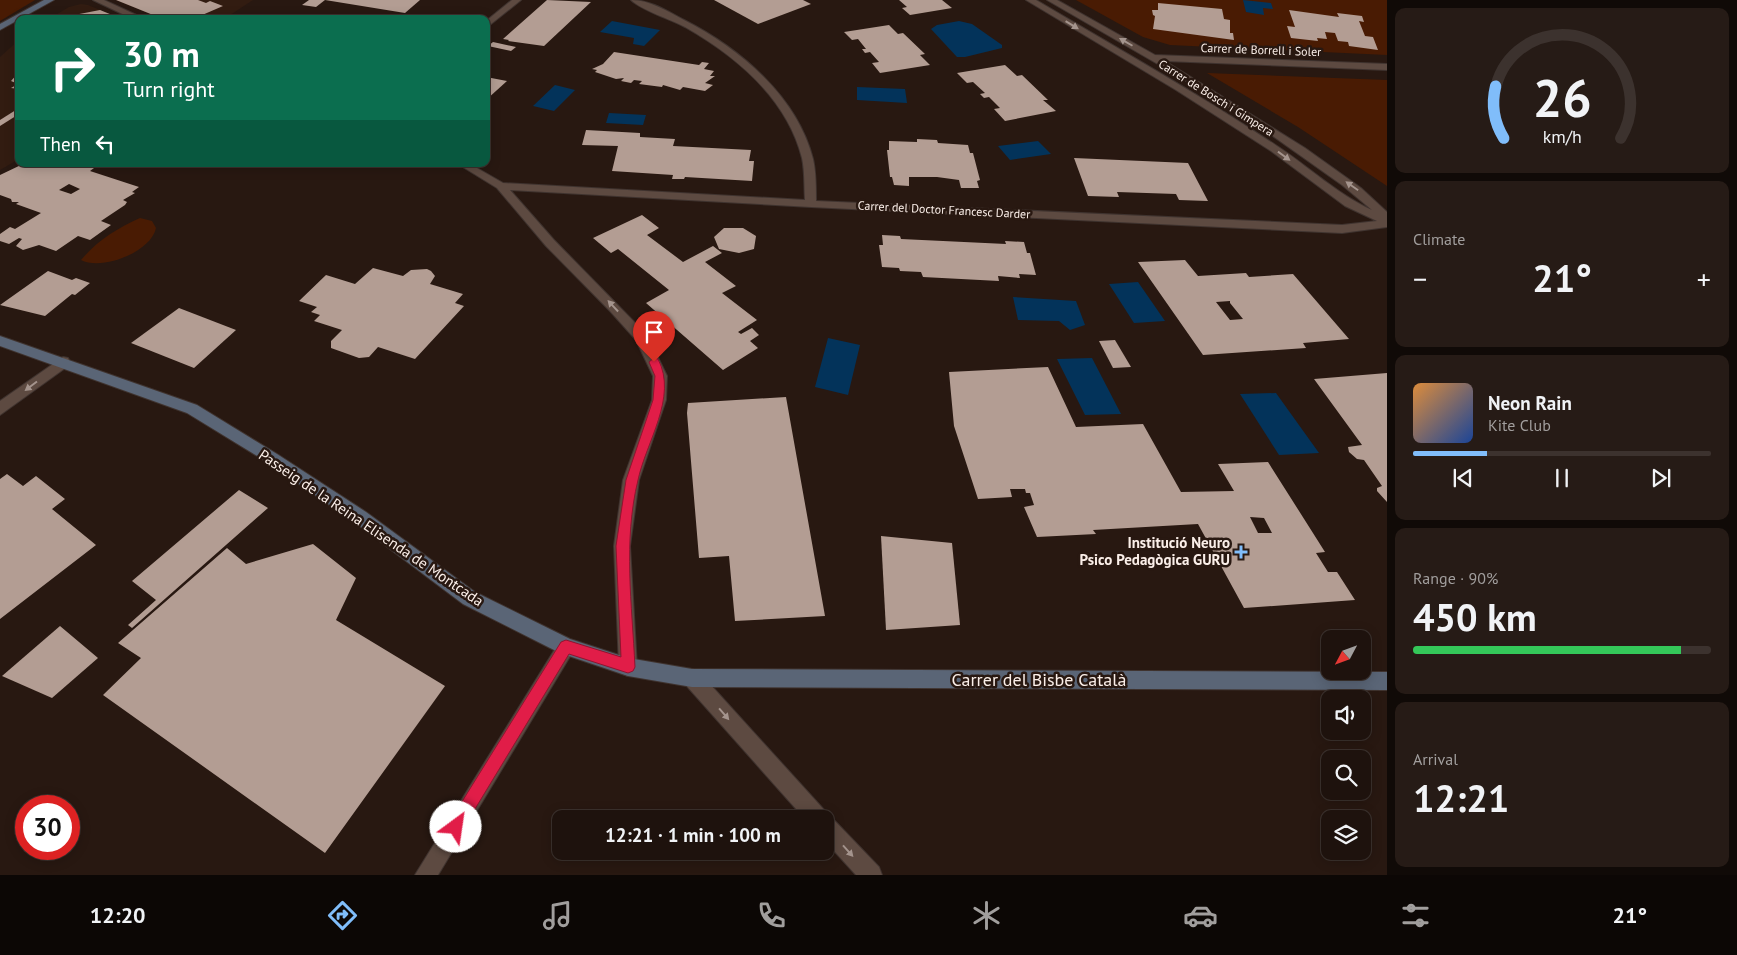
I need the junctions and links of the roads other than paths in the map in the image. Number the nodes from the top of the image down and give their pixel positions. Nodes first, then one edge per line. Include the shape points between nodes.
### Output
1 (50, 0) edge
2 (97, 0) edge
3 (517, 0) edge
4 (635, 0) edge
5 (1030, 0) edge
6 (1051, 0) edge
7 (22, 15) edge
8 (132, 15) edge
9 (15, 19) edge
10 (490, 22) edge
11 (0, 27) edge
12 (1153, 58) junction
13 (1134, 62) junction
14 (1387, 67) edge
15 (468, 167) edge
16 (501, 186) junction
17 (811, 204) junction
18 (1387, 221) edge
19 (0, 342) edge
20 (63, 362) junction
21 (0, 409) edge
22 (566, 646) junction
23 (628, 667) junction
24 (692, 678) junction
25 (1387, 682) edge
26 (811, 810) edge
27 (834, 835) edge
28 (426, 875) edge
29 (871, 875) edge

1 - 7 street
2 - 8 street
3 - 10 street
4 - 17 street via 705,35 758,77 796,129 807,159
5 -> 13 street, Carrer de Bosch i Gimpera
12 -> 6 street, Carrer de Bosch i Gimpera
9 - 11 street
12 - 13 street, Carrer de Borrell i Soler
12 - 14 street, Carrer de Borrell i Soler
18 -> 12 street, Carrer de Bosch i Gimpera via 1368,197 1271,129
13 -> 18 street, Carrer de Bosch i Gimpera via 1275,149 1350,204
15 - 16 street
16 - 17 street, Carrer del Doctor Francesc Darder
23 -> 16 street via 622,546 632,480 658,400 660,376 642,338 550,243
17 - 18 street, Carrer del Doctor Francesc Darder via 1342,229
19 - 20 street, Passeig de la Reina Elisenda de Montcada
20 -> 21 street
20 - 22 street, Passeig de la Reina Elisenda de Montcada via 192,409 360,517 469,598
22 - 23 street, Passeig de la Reina Elisenda de Montcada
22 - 28 street
23 - 24 street, Passeig de la Reina Elisenda de Montcada
24 - 25 street, Carrer del Bisbe Català
24 -> 26 street
27 -> 29 street

